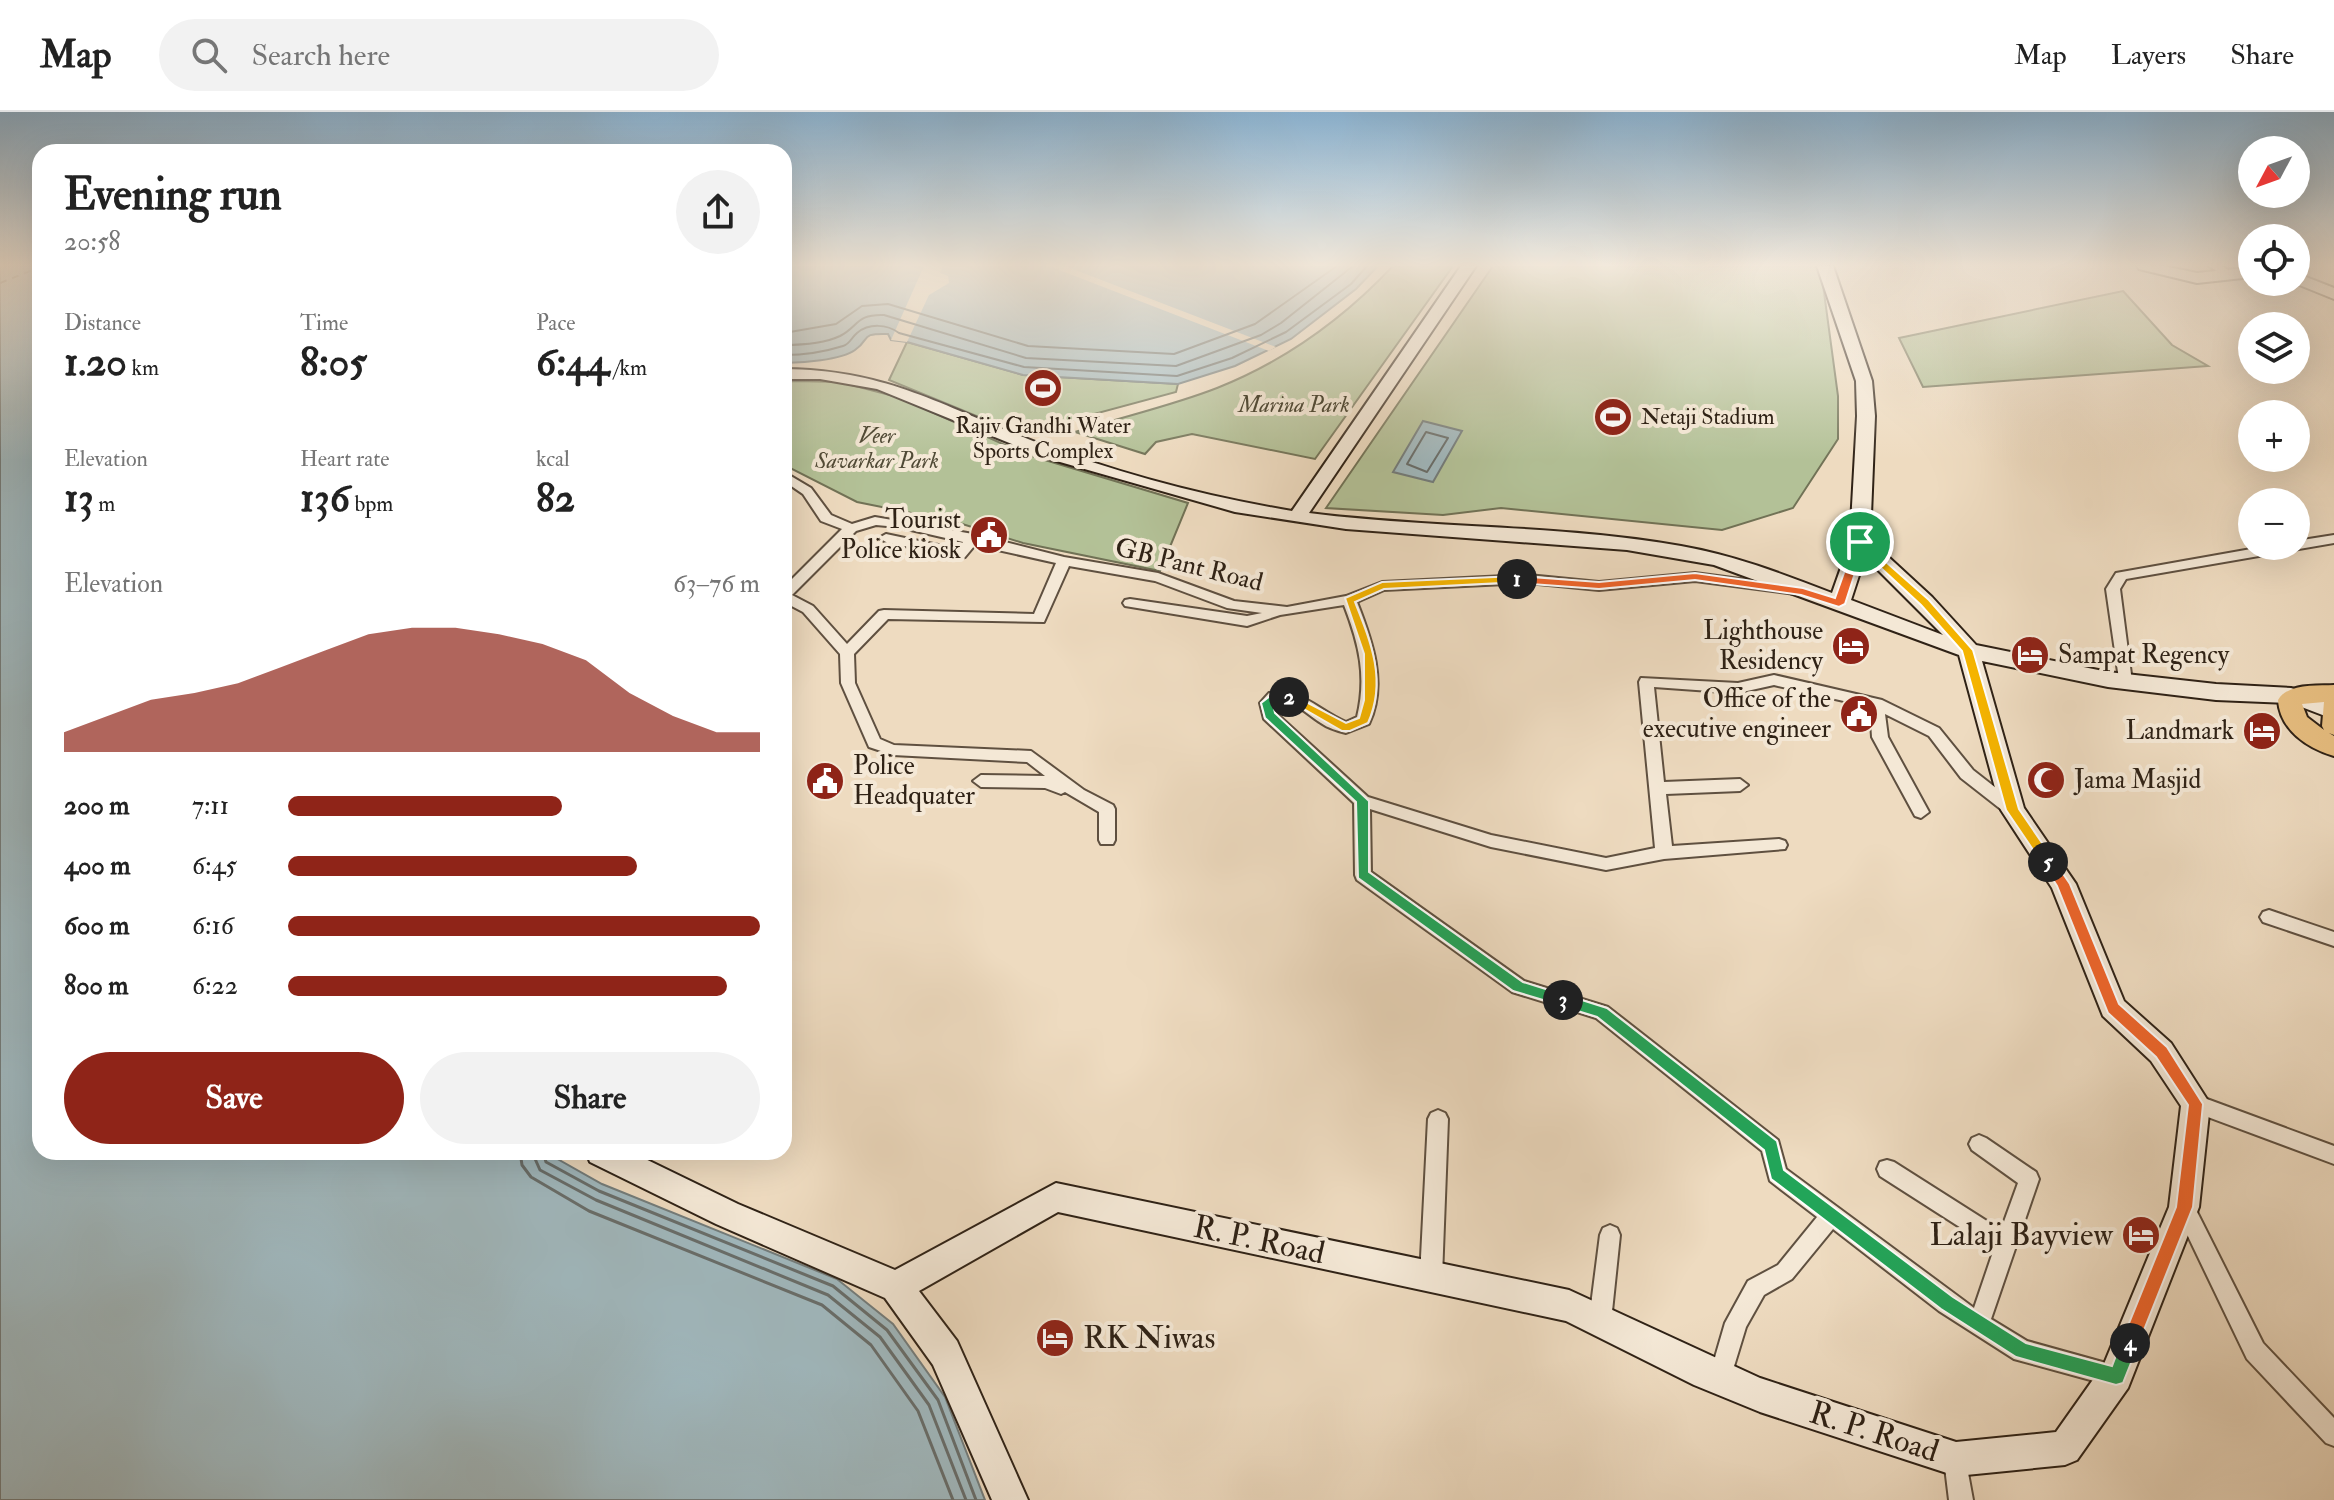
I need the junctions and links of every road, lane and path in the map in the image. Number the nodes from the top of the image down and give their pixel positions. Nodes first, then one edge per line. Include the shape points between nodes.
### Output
1 (1425, 331) edge
2 (1847, 331) edge
3 (792, 374) edge
4 (792, 481) edge
5 (1297, 517) junction
6 (851, 528) junction
7 (886, 538) dead end
8 (973, 538) junction
9 (2334, 539) edge
10 (1860, 542) junction
11 (2310, 543) edge
12 (2238, 556) edge
13 (1064, 561) junction
14 (792, 588) edge
15 (1803, 591) junction
16 (792, 600) edge
17 (1349, 600) junction
18 (1130, 603) dead end
19 (1839, 604) junction
20 (1287, 611) junction
21 (1968, 650) junction
22 (847, 653) junction
23 (2125, 682) junction
24 (1877, 704) junction
25 (2295, 708) junction
26 (2334, 712) edge
27 (2334, 747) edge
28 (981, 781) dead end
29 (1740, 785) dead end
30 (1659, 788) junction
31 (1078, 794) junction
32 (1362, 801) junction
33 (2013, 810) junction
34 (1921, 812) dead end
35 (1107, 840) dead end
36 (1779, 845) dead end
37 (1664, 853) junction
38 (2269, 917) dead end
39 (2334, 939) edge
40 (2196, 1104) junction
41 (1438, 1119) dead end
42 (1979, 1144) dead end
43 (2334, 1155) edge
44 (617, 1160) edge
45 (1887, 1169) dead end
46 (2184, 1207) junction
47 (1831, 1215) junction
48 (1610, 1235) dead end
49 (2006, 1245) junction
50 (1431, 1277) junction
51 (896, 1287) junction
52 (1600, 1321) junction
53 (1979, 1323) junction
54 (2116, 1376) junction
55 (1720, 1378) junction
56 (2334, 1435) edge
57 (1956, 1459) junction
58 (1010, 1500) edge
59 (1961, 1500) edge

1 - 5 street
2 - 10 street via 1864,381
3 - 5 street via 846,375 883,383 1086,466
4 - 6 street via 807,491 826,518
5 - 15 street via 1680,552 1730,562
6 - 8 street, GB Pant Road via 875,521
6 - 14 street
7 - 8 street via 960,554
8 - 13 street, GB Pant Road
9 - 11 street
10 - 19 street
10 - 21 street
12 - 23 street via 2121,576 2113,589
13 - 20 street, GB Pant Road via 1158,577 1232,605
13 - 22 street via 1039,619 884,614
15 - 17 street, GB Pant Road via 1695,577 1599,586 1528,579 1382,586
15 - 19 street
16 - 22 street via 808,609
17 - 20 street, GB Pant Road
17 - 32 street via 1370,654 1370,700 1364,720 1346,728 1289,697 1267,703 1269,715
18 - 20 street via 1247,621
19 - 21 street
21 - 23 street
21 - 33 street
22 - 31 street via 848,683 874,743 893,750 1031,757
23 - 25 street
24 - 30 street via 1774,680 1738,688 1646,682
24 - 33 street via 1934,732 1967,774
24 - 34 street via 1880,737
25 - 26 main road
25 - 26 street via 2328,730
25 - 27 main road
28 - 31 street via 1046,782
29 - 30 street
30 - 37 street
31 - 35 street via 1107,809
32 - 37 street via 1491,841 1606,864
32 - 47 street via 1363,875 1518,987 1602,1012 1771,1146 1777,1174
33 - 40 street via 2063,884 2113,1008 2161,1052
36 - 37 street
38 - 39 street
40 - 43 street
40 - 46 street, R. P. Road
41 - 50 street
42 - 49 street via 2029,1179
44 - 51 street
45 - 49 street
46 - 54 street, R. P. Road
46 - 56 street via 2255,1351
47 - 53 street
47 - 55 street via 1785,1272 1756,1288 1736,1323
48 - 52 street
49 - 53 street
50 - 51 street, R. P. Road via 1056,1197
50 - 52 street, R. P. Road via 1569,1306
51 - 58 street via 945,1353
52 - 55 street, R. P. Road
53 - 54 street via 2022,1351
54 - 57 street, R. P. Road via 2065,1448
55 - 57 street, R. P. Road
57 - 59 street

